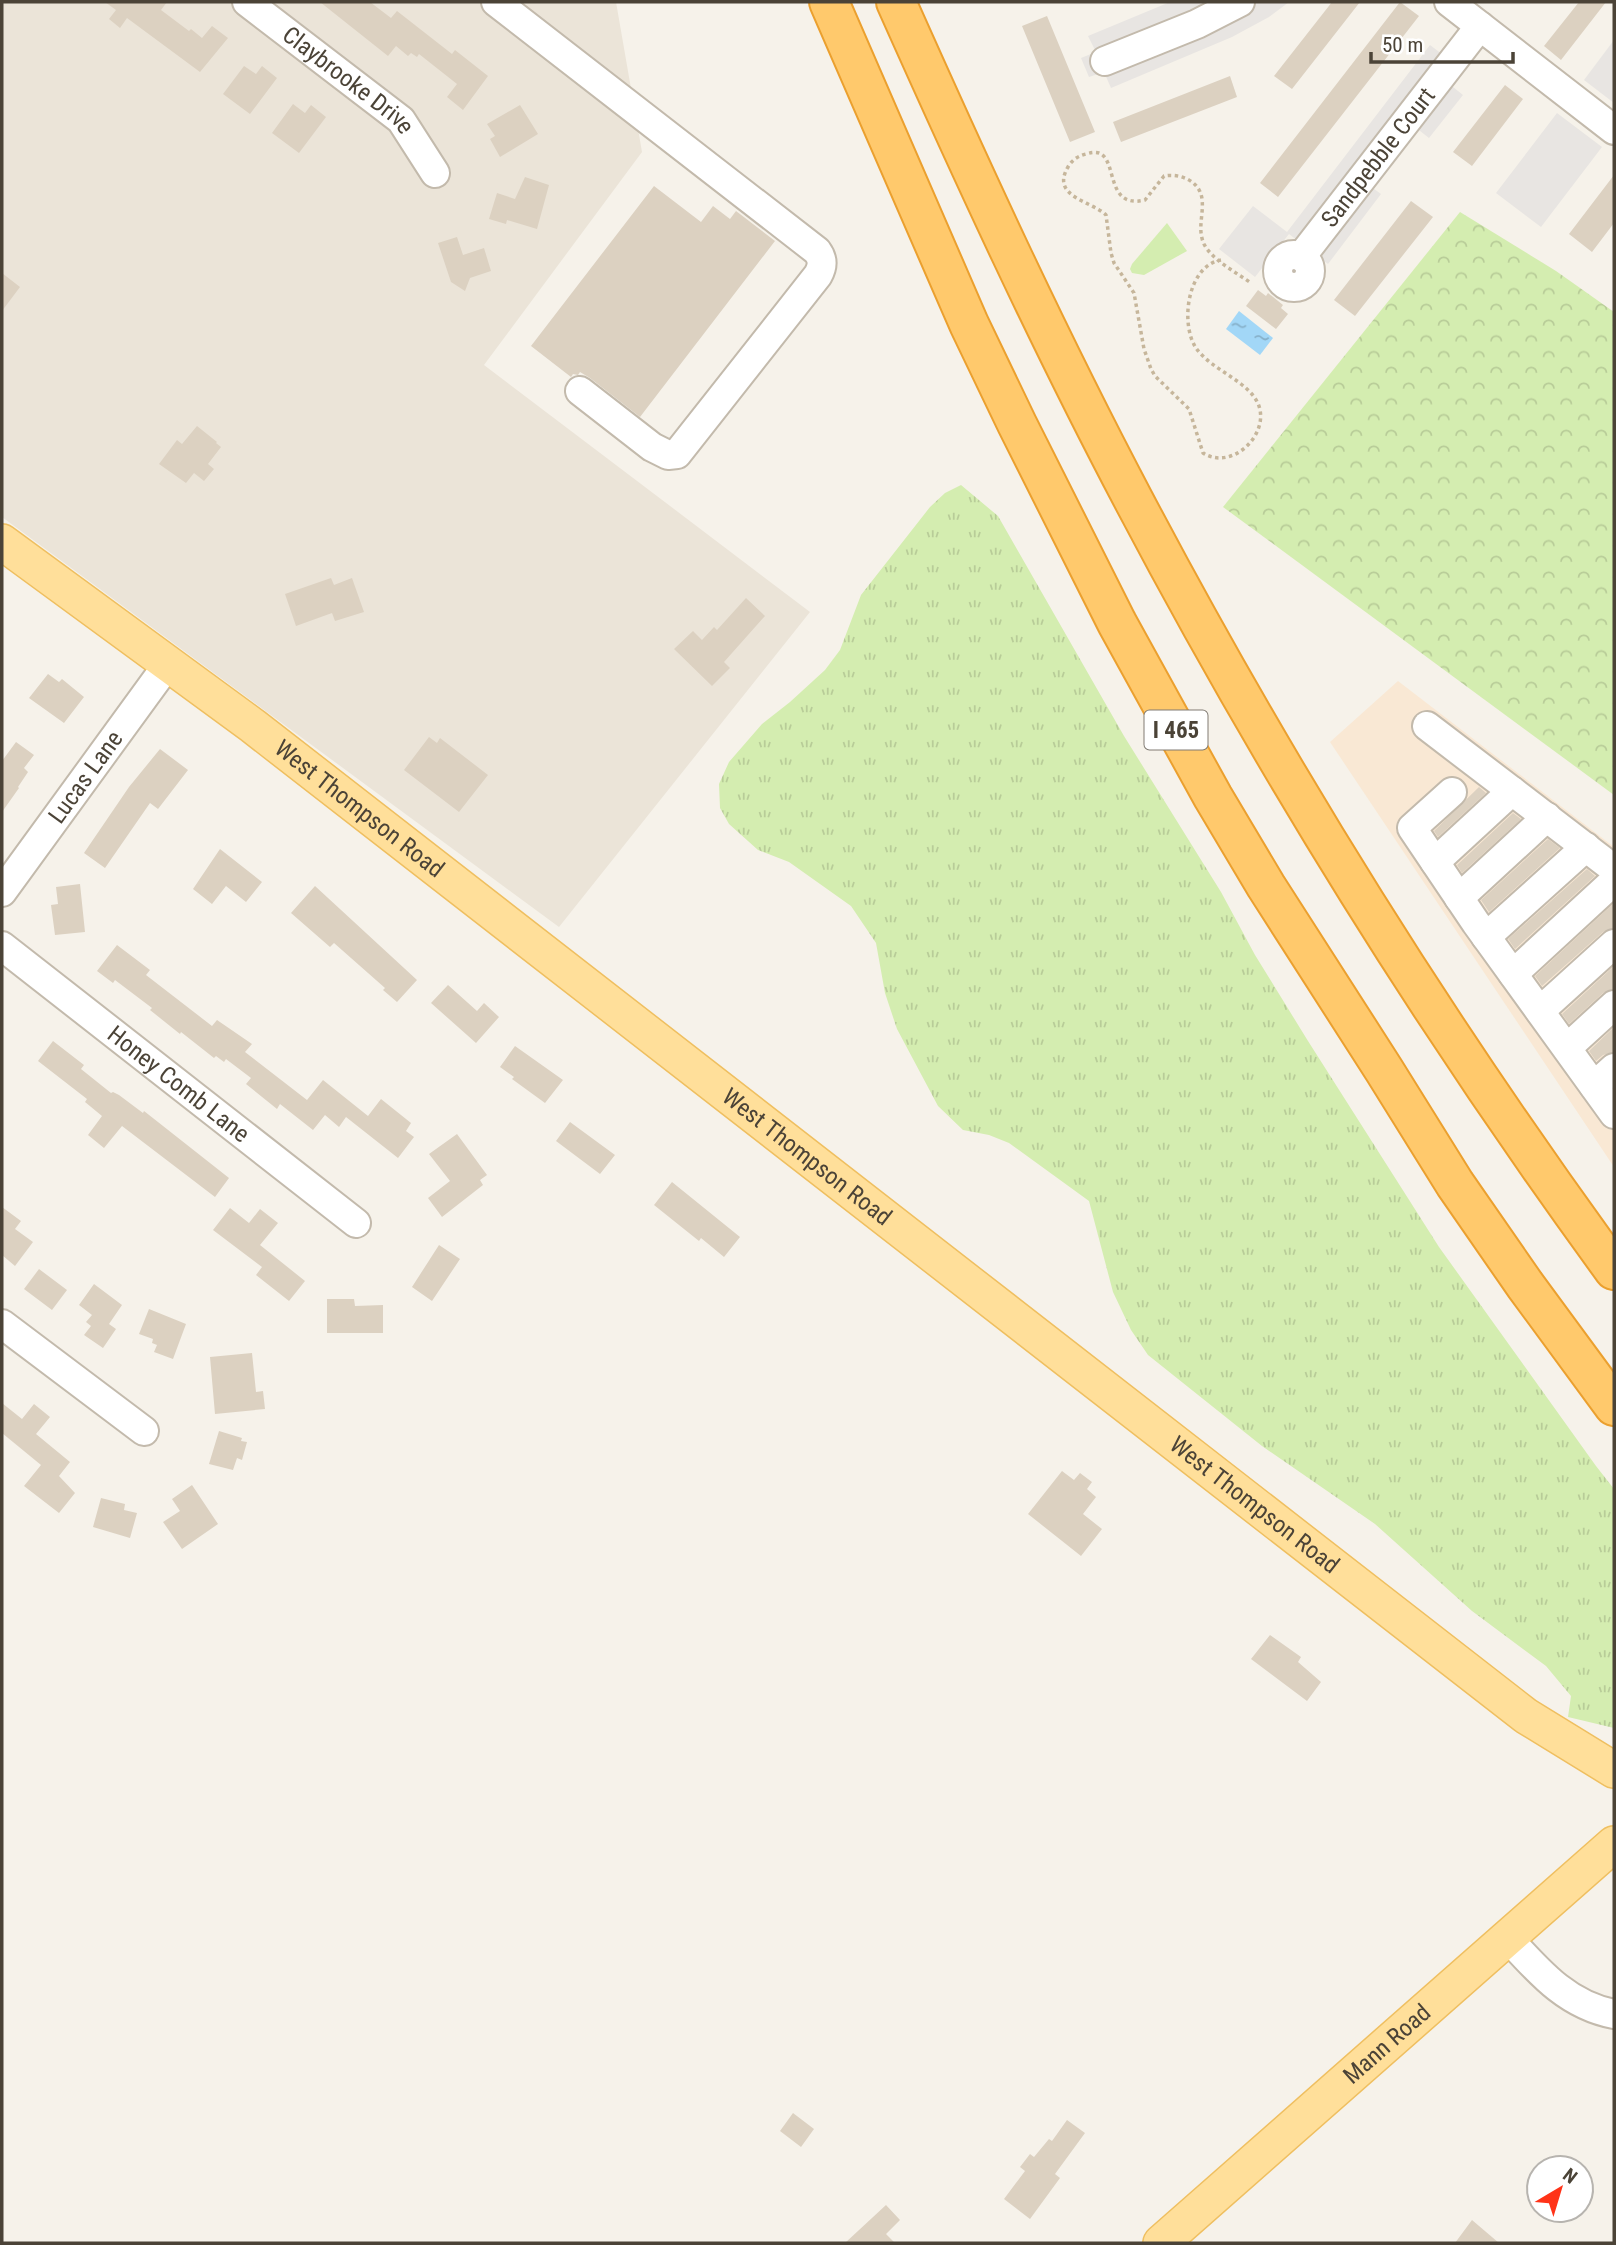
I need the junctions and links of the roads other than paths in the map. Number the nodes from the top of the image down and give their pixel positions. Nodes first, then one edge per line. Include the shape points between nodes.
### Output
1 (247, 2) edge
2 (496, 2) edge
3 (829, 2) edge
4 (896, 2) edge
5 (1240, 2) edge
6 (1449, 2) edge
7 (1480, 26) junction
8 (1105, 61) dead end
9 (1614, 130) edge
10 (435, 173) dead end
11 (1301, 257) dead end
12 (580, 391) dead end
13 (2, 542) edge
14 (168, 664) junction
15 (1427, 726) dead end
16 (1513, 791) junction
17 (1452, 792) dead end
18 (1547, 817) junction
19 (1586, 847) junction
20 (1435, 862) junction
21 (1614, 869) edge
22 (1614, 881) edge
23 (2, 892) edge
24 (1459, 898) junction
25 (1486, 937) junction
26 (1614, 944) edge
27 (2, 946) edge
28 (1513, 974) junction
29 (1614, 1004) edge
30 (1540, 1011) junction
31 (1567, 1048) junction
32 (1604, 1077) edge
33 (1614, 1114) edge
34 (356, 1223) dead end
35 (1614, 1270) edge
36 (2, 1324) edge
37 (1614, 1406) edge
38 (144, 1431) dead end
39 (1614, 1770) edge
40 (1614, 1844) edge
41 (1508, 1938) junction
42 (1614, 2014) edge
43 (1161, 2243) edge

1 - 10 street, Claybrooke Drive via 401,120
2 - 12 street via 817,251 822,262 818,275 677,454 652,447
3 - 37 highway, I 465 via 1017,424 1117,623 1213,797 1455,1184
4 - 35 highway via 1038,312 1193,610 1417,985
5 - 8 street
6 - 7 street
7 - 9 street
7 - 11 street, Sandpebble Court
13 - 14 main road, West Thompson Road
14 - 23 street, Lucas Lane
14 - 39 main road, West Thompson Road via 1515,1708
15 - 16 street
16 - 18 street
16 - 20 street
17 - 20 street via 1412,828
18 - 19 street
18 - 24 street
19 - 21 street
19 - 25 street
20 - 24 street
22 - 28 street
24 - 25 street
25 - 28 street
26 - 30 street
27 - 34 street, Honey Comb Lane
28 - 30 street
29 - 31 street
30 - 31 street
31 - 32 street
32 - 33 street
36 - 38 street
40 - 41 main road, Mann Road
41 - 42 street via 1566,1995
41 - 43 main road, Mann Road

